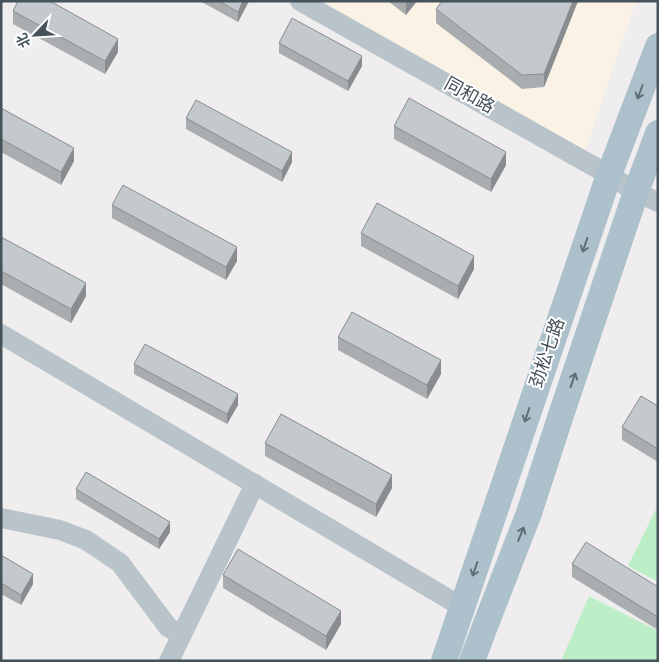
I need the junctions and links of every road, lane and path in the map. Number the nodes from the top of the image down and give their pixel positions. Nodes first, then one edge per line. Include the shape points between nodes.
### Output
1 (300, 1) edge
2 (658, 46) edge
3 (658, 133) edge
4 (609, 175) junction
5 (647, 197) edge
6 (1, 334) edge
7 (255, 484) junction
8 (1, 518) edge
9 (462, 607) junction
10 (181, 635) junction
11 (169, 661) edge
12 (444, 661) edge
13 (472, 661) edge

1 - 4 street, 同和路
2 -> 4 main road, 劲松七路
3 - 5 main road, 劲松七路
4 - 5 street, 同和路
4 -> 9 main road, 劲松七路
13 -> 5 main road, 劲松七路 via 530,514 560,418
6 - 7 street
7 - 9 street
7 - 10 street
8 - 10 street via 60,530 86,540 120,563 168,627
9 - 12 main road, 劲松七路
10 - 11 street

